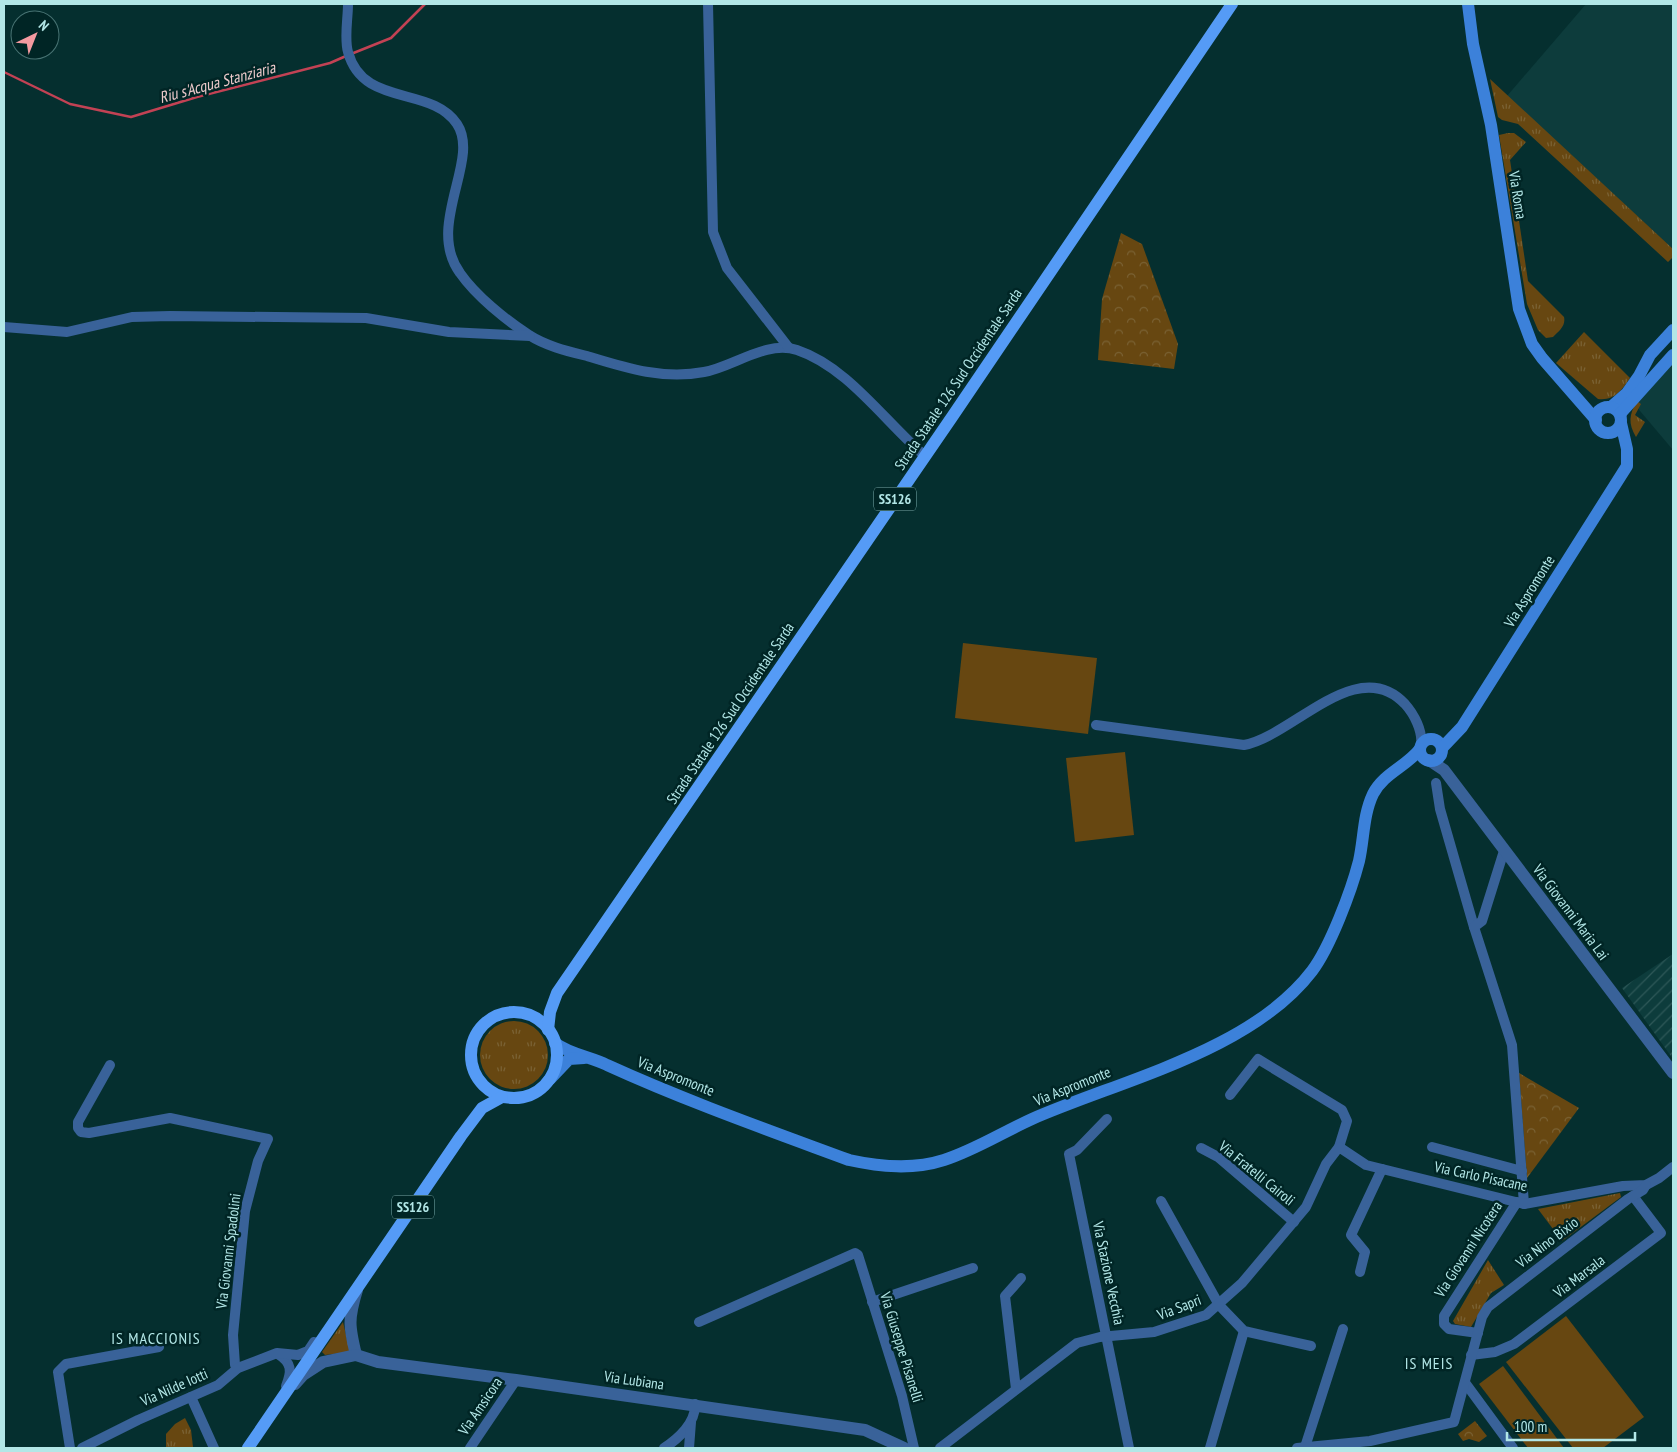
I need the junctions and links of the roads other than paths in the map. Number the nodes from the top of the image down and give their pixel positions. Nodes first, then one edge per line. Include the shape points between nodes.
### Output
1 (348, 4) edge
2 (708, 4) edge
3 (1232, 4) edge
4 (1468, 4) edge
5 (4, 327) edge
6 (1673, 330) edge
7 (531, 336) junction
8 (789, 348) junction
9 (1673, 355) edge
10 (1645, 363) junction
11 (1657, 372) junction
12 (1560, 380) junction
13 (1614, 413) junction
14 (1596, 420) junction
15 (1608, 433) junction
16 (925, 456) junction
17 (1627, 457) junction
18 (1096, 725) dead end
19 (1431, 750) junction
20 (1436, 783) dead end
21 (1505, 852) junction
22 (1474, 927) junction
23 (558, 994) junction
24 (530, 1016) junction
25 (548, 1030) junction
26 (555, 1043) junction
27 (598, 1061) junction
28 (110, 1065) dead end
29 (1673, 1073) edge
30 (550, 1079) junction
31 (481, 1082) junction
32 (1230, 1095) dead end
33 (502, 1096) junction
34 (1106, 1119) dead end
35 (467, 1128) junction
36 (1339, 1147) junction
37 (1432, 1147) dead end
38 (1201, 1148) dead end
39 (1673, 1167) edge
40 (1382, 1169) junction
41 (1522, 1171) junction
42 (1646, 1185) junction
43 (1623, 1186) junction
44 (1631, 1197) junction
45 (1161, 1201) dead end
46 (1520, 1203) junction
47 (1294, 1222) junction
48 (973, 1268) dead end
49 (1360, 1272) dead end
50 (1021, 1278) dead end
51 (358, 1286) junction
52 (872, 1302) junction
53 (1219, 1304) junction
54 (335, 1320) junction
55 (699, 1322) dead end
56 (1343, 1329) dead end
57 (1244, 1331) junction
58 (1478, 1333) junction
59 (1106, 1337) junction
60 (1311, 1346) dead end
61 (159, 1347) dead end
62 (278, 1353) junction
63 (356, 1355) junction
64 (1471, 1355) junction
65 (238, 1368) junction
66 (516, 1380) junction
67 (1466, 1384) junction
68 (1016, 1390) junction
69 (191, 1397) junction
70 (280, 1402) junction
71 (695, 1404) junction
72 (691, 1422) junction
73 (1356, 1445) edge
74 (70, 1448) edge
75 (82, 1448) edge
76 (214, 1448) edge
77 (248, 1448) edge
78 (470, 1448) edge
79 (664, 1448) edge
80 (689, 1448) edge
81 (904, 1448) edge
82 (914, 1448) edge
83 (940, 1448) edge
84 (1129, 1448) edge
85 (1210, 1448) edge
86 (1301, 1448) edge
87 (1513, 1448) edge

1 - 7 street via 347,50 367,82 393,94 438,107 457,124 463,136 462,159 448,227 449,250 460,273 491,305
2 - 8 street via 712,232 727,268
3 - 16 main road, Strada Statale 126 Sud Occidentale Sarda / SS126
4 - 12 main road, Via Roma via 1473,44 1491,125 1519,309 1532,344
5 - 7 street via 67,332 132,317 170,316 366,318 449,332
6 - 10 main road
7 - 8 street via 558,348 640,372 663,374 705,372 758,353
8 - 16 street via 813,357 860,391
9 - 11 main road
10 - 11 main road via 1651,371
10 - 13 main road
11 - 13 main road
12 - 13 main road, Via Roma
12 - 14 main road, Via Roma
13 - 14 main road via 1598,413
13 - 15 main road via 1616,430
13 - 17 main road
14 - 15 main road via 1599,428
15 - 17 main road
16 - 23 main road, Strada Statale 126 Sud Occidentale Sarda / SS126
17 - 19 main road, Via Aspromonte via 1627,466 1462,727
18 - 19 street via 1244,745 1259,742 1333,698 1366,687 1387,692 1402,701
19 - 21 street, Via Giovanni Maria Lai
19 - 27 main road, Via Aspromonte via 1387,776 1375,791 1369,803 1358,862 1322,956 1286,1000 1245,1029 1215,1045 1032,1119 944,1160 914,1167 879,1166 849,1160 660,1090
20 - 22 street via 1440,809
21 - 22 street via 1482,921
21 - 29 street, Via Giovanni Maria Lai
22 - 41 street via 1512,1045
23 - 24 main road, SS126
23 - 25 main road, SS126 via 550,1012
24 - 25 main road
24 - 31 main road, SS126 via 504,1014 481,1027 471,1051 474,1071
25 - 26 main road
26 - 27 main road, Via Aspromonte
26 - 30 main road via 556,1061
27 - 30 main road, Via Aspromonte via 569,1059
28 - 65 street, Via Giovanni Spadolini via 78,1122 81,1132 89,1134 170,1118 268,1140 258,1161 245,1211 233,1335
30 - 33 main road via 529,1096
31 - 33 main road
31 - 35 main road, SS126 via 478,1108
32 - 36 street via 1258,1059 1342,1110 1347,1121
33 - 35 main road, SS126 via 482,1108
34 - 59 street, Via Stazione Vecchia via 1077,1150 1069,1154
35 - 51 main road, SS126
36 - 40 street, Via Carlo Pisacane via 1366,1165
36 - 47 street, Via Sapri via 1326,1164 1306,1207
37 - 41 street
38 - 47 street, Via Fratelli Cairoli via 1218,1158
39 - 42 street, Via Carlo Pisacane
40 - 46 street, Via Carlo Pisacane
40 - 49 street via 1351,1234 1365,1252
41 - 46 street
42 - 43 street, Via Carlo Pisacane
42 - 44 street, Via Nino Bixio
43 - 44 street
43 - 46 street, Via Carlo Pisacane
44 - 58 street, Via Nino Bixio via 1496,1300 1482,1317
44 - 64 street, Via Marsala via 1661,1233 1514,1344 1495,1352
45 - 53 street
46 - 58 street, Via Giovanni Nicotera via 1444,1316 1444,1324 1449,1330
47 - 53 street, Via Sapri via 1242,1284
48 - 52 street
50 - 68 street via 1005,1296
51 - 54 main road, SS126
51 - 63 street via 349,1328
52 - 55 street, Via Giuseppe Pisanelli via 855,1253
52 - 82 street, Via Giuseppe Pisanelli via 902,1396
53 - 57 street
53 - 59 street, Via Sapri via 1206,1316 1154,1332
54 - 62 street, Via Nilde Iotti via 324,1328 308,1351 298,1355
54 - 70 main road, SS126
56 - 86 street
57 - 60 street
57 - 85 street
58 - 64 street
59 - 68 street, Via Sapri via 1076,1343
59 - 84 street, Via Stazione Vecchia
61 - 74 street via 66,1364 61,1368 58,1372
62 - 65 street, Via Nilde Iotti
62 - 70 street via 288,1362 291,1374
63 - 66 street, Via Lubiana via 378,1362
63 - 70 street, Via Lubiana via 324,1362 313,1368
64 - 67 street
65 - 69 street, Via Nilde Iotti via 218,1385
66 - 71 street, Via Lubiana
66 - 78 street, Via Amsicora
67 - 73 street via 1454,1422
67 - 87 street
68 - 83 street, Via Sapri
69 - 75 street, Via Nilde Iotti
69 - 76 street
70 - 77 main road, SS126
71 - 72 street
71 - 81 street, Via Lubiana via 866,1430
72 - 79 street via 675,1441
72 - 80 street
73 - 86 street

